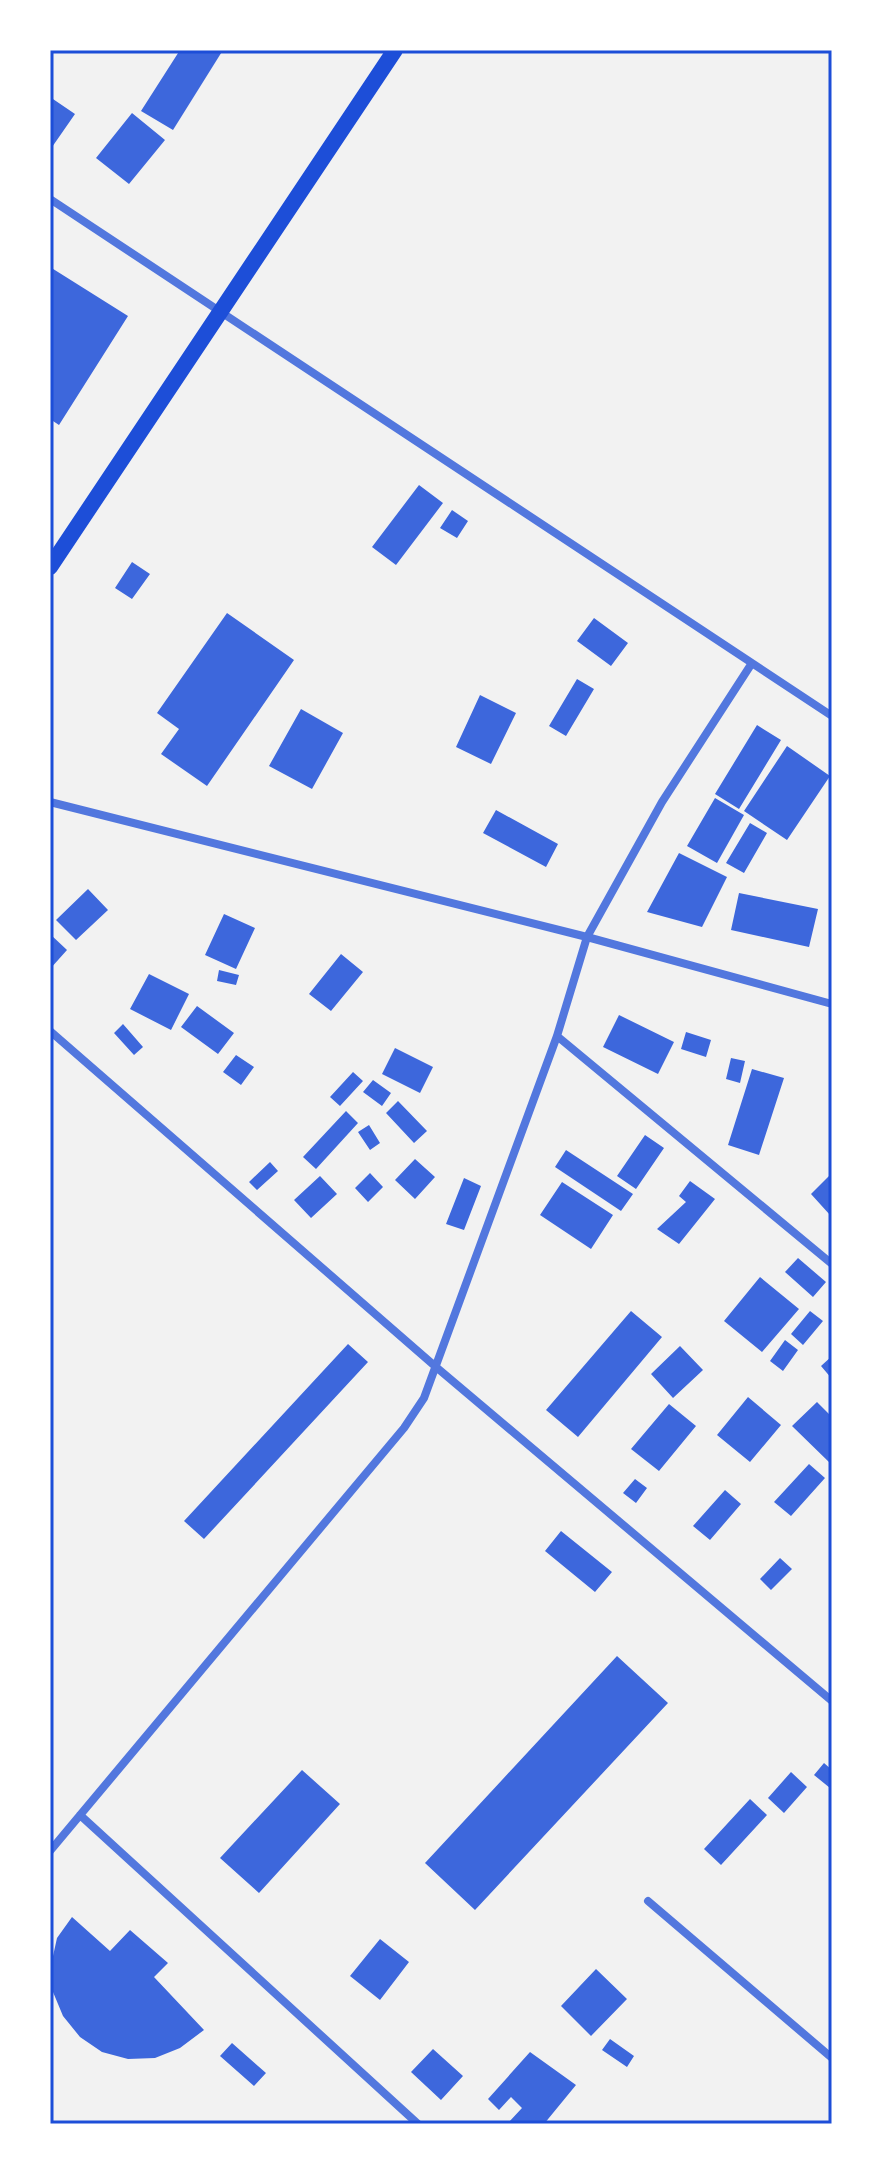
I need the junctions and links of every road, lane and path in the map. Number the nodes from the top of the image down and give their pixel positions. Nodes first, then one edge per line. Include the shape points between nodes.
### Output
1 (395, 50) edge
2 (50, 199) edge
3 (219, 313) junction
4 (50, 567) edge
5 (752, 663) junction
6 (832, 716) edge
7 (50, 802) edge
8 (587, 937) junction
9 (832, 1004) edge
10 (50, 1031) edge
11 (557, 1036) junction
12 (832, 1264) edge
13 (436, 1367) junction
14 (832, 1701) edge
15 (80, 1815) junction
16 (50, 1851) edge
17 (648, 1901) dead end
18 (832, 2058) edge
19 (418, 2124) edge

1 - 3 main road
2 - 3 street
3 - 4 main road
3 - 5 street
5 - 6 street
5 - 8 street via 662,802
7 - 8 street
8 - 9 street
8 - 11 street
10 - 13 street
11 - 12 street
11 - 13 street
13 - 14 street
13 - 15 street via 404,1428
15 - 16 street
15 - 19 street
17 - 18 street

